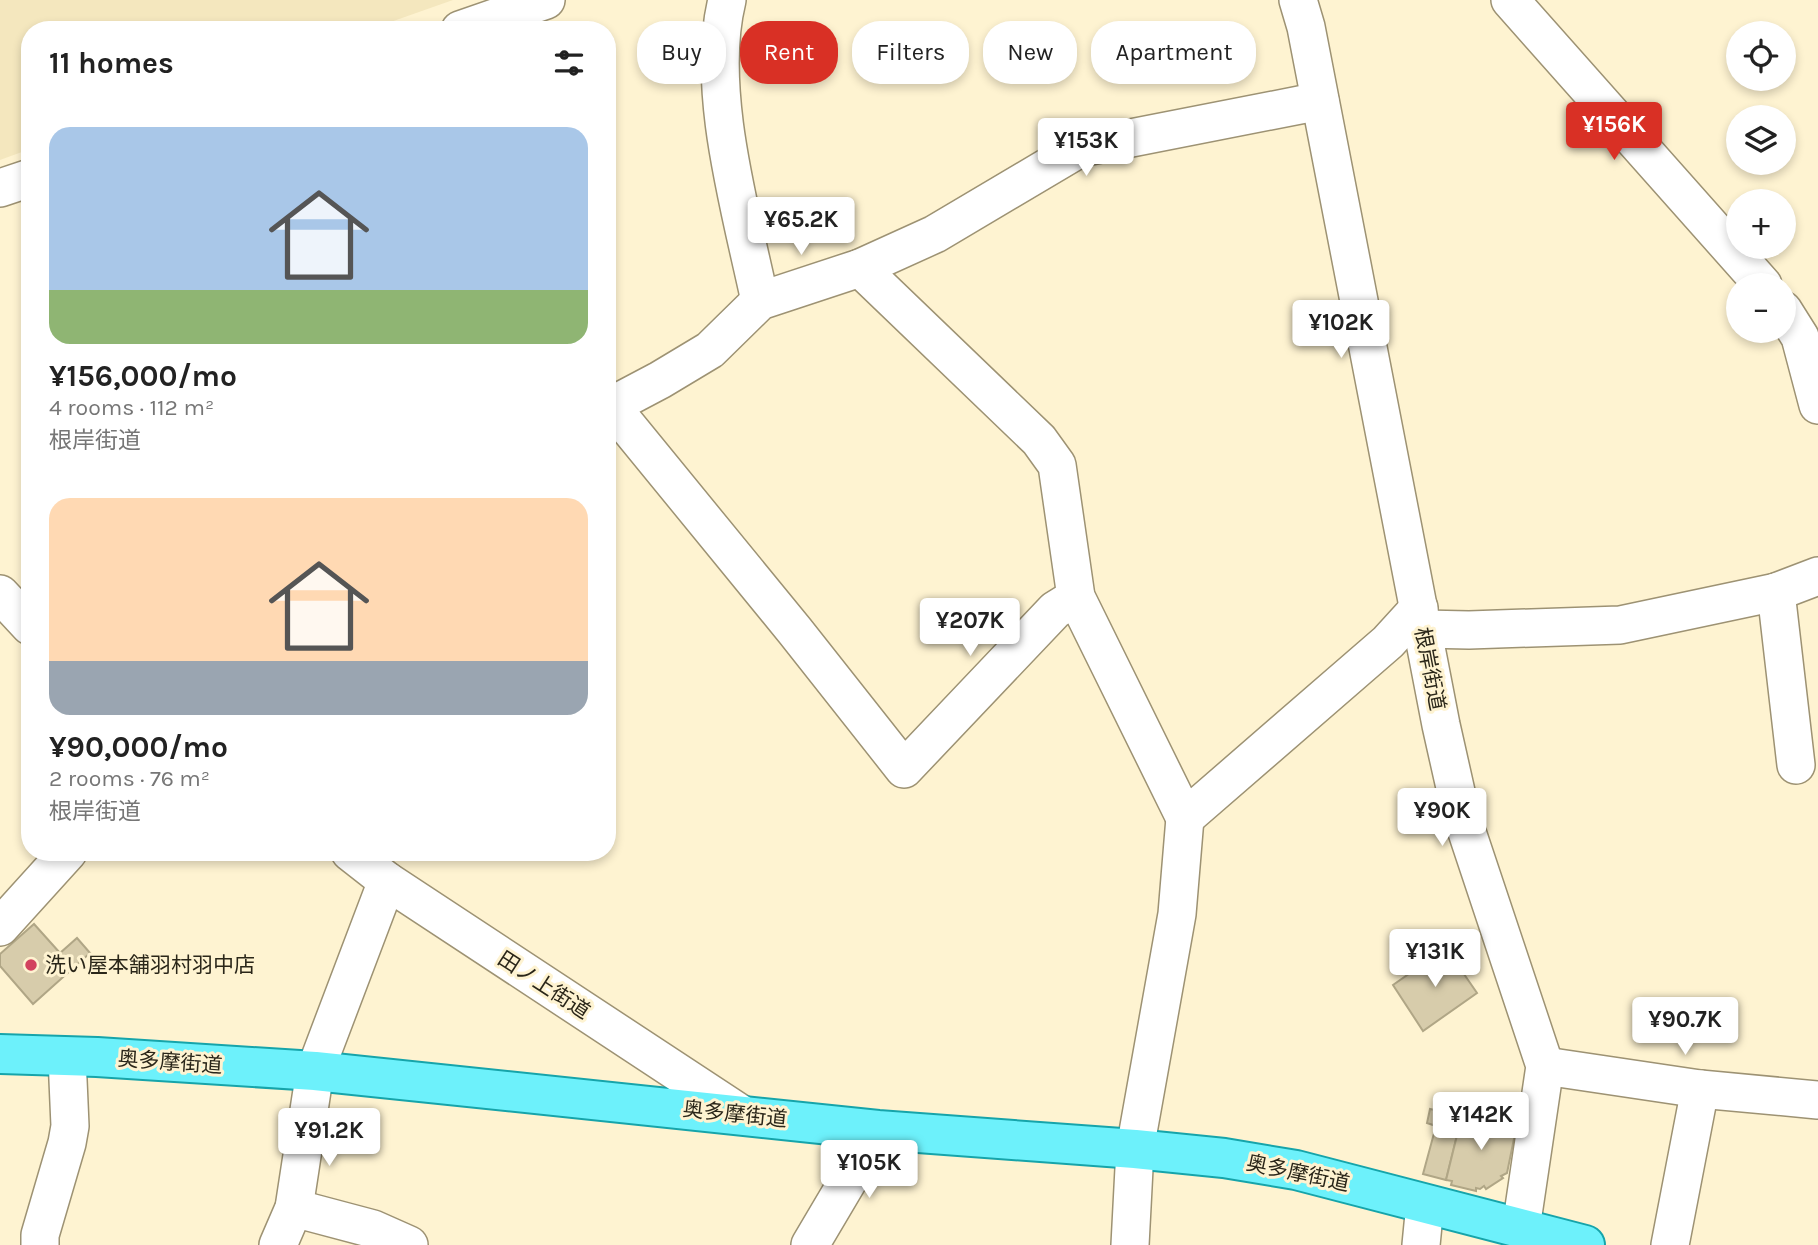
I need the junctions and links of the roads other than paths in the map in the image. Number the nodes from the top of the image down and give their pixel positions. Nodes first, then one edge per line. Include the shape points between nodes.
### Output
1 (546, 0) edge
2 (727, 0) edge
3 (1298, 0) edge
4 (1510, 0) edge
5 (486, 21) edge
6 (1320, 101) junction
7 (21, 181) edge
8 (0, 188) edge
9 (860, 268) junction
10 (1751, 273) edge
11 (760, 301) junction
12 (1796, 331) edge
13 (616, 403) edge
14 (1818, 405) edge
15 (616, 415) edge
16 (1818, 576) edge
17 (1776, 592) junction
18 (0, 594) edge
19 (1076, 597) junction
20 (21, 616) edge
21 (1421, 618) junction
22 (1796, 765) dead end
23 (1185, 818) junction
24 (60, 861) edge
25 (361, 861) edge
26 (387, 881) junction
27 (0, 927) edge
28 (0, 1054) edge
29 (67, 1057) junction
30 (1545, 1066) junction
31 (315, 1071) junction
32 (1700, 1089) junction
33 (1818, 1100) edge
34 (741, 1114) junction
35 (877, 1130) junction
36 (1135, 1149) junction
37 (1425, 1204) junction
38 (294, 1208) junction
39 (1521, 1228) junction
40 (40, 1245) edge
41 (278, 1245) edge
42 (409, 1245) edge
43 (810, 1245) edge
44 (1130, 1245) edge
45 (1421, 1245) edge
46 (1585, 1245) edge
47 (1670, 1245) edge

1 - 5 street
2 - 11 street via 719,50 728,147
3 - 6 street, 根岸街道
4 - 10 street
6 - 9 street via 1080,149 935,234
6 - 21 street, 根岸街道
7 - 8 street
9 - 11 street
9 - 19 street via 1039,440 1057,465
11 - 13 street via 710,350
12 - 14 street
15 - 19 street via 904,769 1055,610
16 - 17 street
17 - 21 street via 1620,625
17 - 22 street
18 - 20 street
19 - 23 street
21 - 23 street
21 - 30 street, 根岸街道 via 1461,814
23 - 36 street via 1177,914
24 - 27 street
25 - 26 street, 田ノ上街道
26 - 31 street
26 - 34 street, 田ノ上街道
28 - 29 main road, 奥多摩街道
29 - 31 main road, 奥多摩街道
29 - 40 street via 69,1135
30 - 32 street
30 - 39 street, 根岸街道
31 - 34 main road, 奥多摩街道
31 - 38 street
32 - 33 street
32 - 47 street
34 - 35 main road, 奥多摩街道
35 - 36 main road, 奥多摩街道
35 - 43 street
36 - 37 main road, 奥多摩街道 via 1261,1163
36 - 44 street
37 - 39 main road, 奥多摩街道
37 - 45 street
38 - 41 street
38 - 42 street via 373,1229
39 - 46 main road, 奥多摩街道

